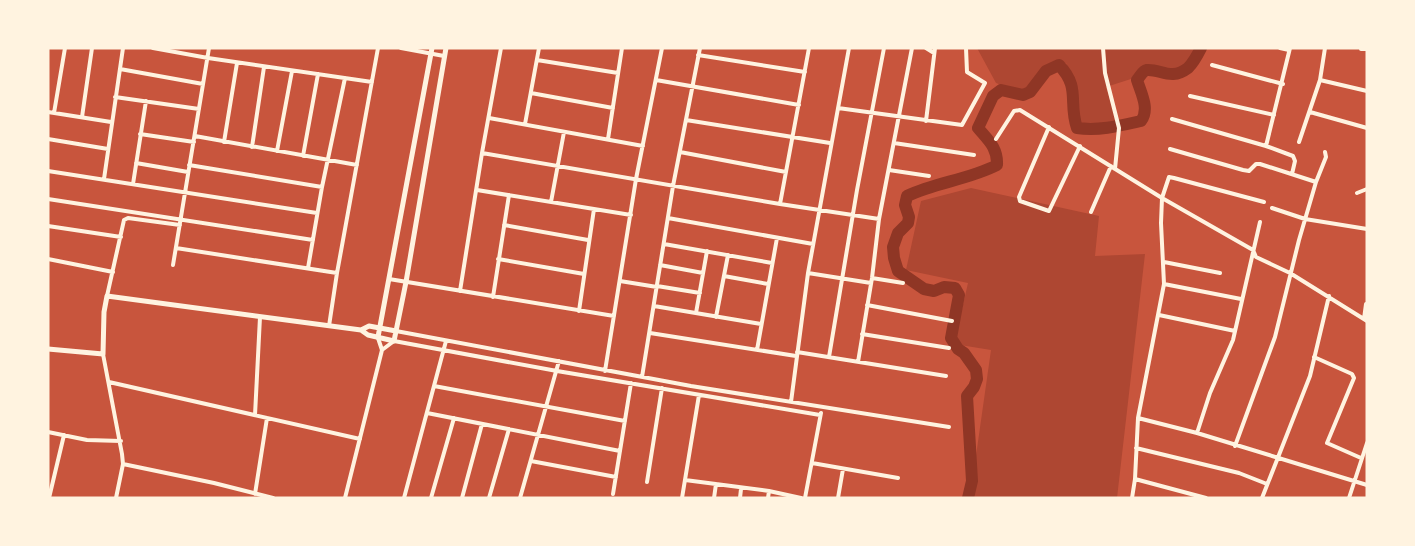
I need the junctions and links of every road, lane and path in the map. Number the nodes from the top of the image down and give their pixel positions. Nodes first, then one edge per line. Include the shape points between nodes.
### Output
1 (64, 48) edge
2 (92, 48) edge
3 (123, 48) edge
4 (153, 48) edge
5 (209, 48) edge
6 (378, 48) edge
7 (401, 48) edge
8 (446, 48) edge
9 (501, 48) edge
10 (539, 48) edge
11 (622, 48) edge
12 (662, 48) edge
13 (700, 48) edge
14 (809, 48) edge
15 (849, 48) edge
16 (884, 48) edge
17 (912, 48) edge
18 (926, 48) edge
19 (966, 48) edge
20 (1103, 48) edge
21 (1280, 48) edge
22 (1325, 48) edge
23 (1290, 49) edge
24 (1361, 49) edge
25 (1367, 49) edge
26 (935, 50) edge
27 (432, 51) edge
28 (698, 55) junction
29 (444, 56) junction
30 (208, 58) junction
31 (537, 60) junction
32 (237, 63) junction
33 (1212, 65) dead end
34 (264, 67) junction
35 (120, 69) junction
36 (292, 71) junction
37 (805, 72) junction
38 (618, 73) junction
39 (318, 74) junction
40 (345, 78) junction
41 (656, 80) junction
42 (1320, 80) junction
43 (372, 82) junction
44 (203, 84) junction
45 (1283, 84) junction
46 (692, 86) junction
47 (1367, 91) edge
48 (531, 93) junction
49 (1190, 96) dead end
50 (115, 97) junction
51 (146, 101) junction
52 (799, 105) junction
53 (613, 108) junction
54 (838, 108) junction
55 (199, 109) junction
56 (48, 112) edge
57 (1310, 112) junction
58 (54, 113) junction
59 (872, 113) junction
60 (1274, 115) junction
61 (82, 117) junction
62 (900, 117) junction
63 (489, 118) junction
64 (1172, 119) dead end
65 (686, 120) junction
66 (926, 121) junction
67 (111, 122) junction
68 (525, 124) junction
69 (1049, 127) junction
70 (1367, 128) edge
71 (564, 131) junction
72 (140, 134) junction
73 (793, 137) junction
74 (48, 139) edge
75 (194, 139) junction
76 (608, 139) junction
77 (996, 139) dead end
78 (224, 142) junction
79 (1299, 142) dead end
80 (830, 143) junction
81 (894, 143) junction
82 (643, 146) junction
83 (1080, 146) junction
84 (1266, 146) junction
85 (252, 147) junction
86 (108, 149) junction
87 (1170, 149) dead end
88 (277, 151) junction
89 (680, 152) junction
90 (1325, 152) dead end
91 (482, 153) junction
92 (974, 155) dead end
93 (303, 156) junction
94 (329, 160) junction
95 (136, 163) junction
96 (189, 165) junction
97 (357, 165) junction
98 (558, 166) junction
99 (1113, 167) junction
100 (889, 170) junction
101 (48, 171) edge
102 (188, 172) junction
103 (786, 172) junction
104 (1292, 174) junction
105 (929, 176) dead end
106 (104, 179) junction
107 (636, 179) junction
108 (1316, 182) junction
109 (133, 184) junction
110 (673, 186) junction
111 (322, 187) junction
112 (1367, 189) edge
113 (477, 190) junction
114 (184, 193) junction
115 (1357, 193) dead end
116 (509, 195) junction
117 (1162, 198) junction
118 (48, 199) edge
119 (551, 202) junction
120 (1264, 202) dead end
121 (780, 204) junction
122 (1272, 208) dead end
123 (594, 209) junction
124 (819, 210) junction
125 (1091, 212) dead end
126 (318, 213) junction
127 (631, 214) junction
128 (853, 216) junction
129 (668, 218) junction
130 (181, 219) junction
131 (879, 219) junction
132 (1305, 219) junction
133 (1260, 222) dead end
134 (180, 225) junction
135 (504, 225) junction
136 (48, 226) edge
137 (1367, 229) edge
138 (121, 237) junction
139 (777, 237) junction
140 (313, 240) junction
141 (588, 240) junction
142 (664, 244) junction
143 (813, 244) junction
144 (176, 248) junction
145 (1253, 250) junction
146 (707, 251) junction
147 (728, 255) junction
148 (48, 259) edge
149 (498, 259) junction
150 (1164, 262) junction
151 (772, 263) junction
152 (173, 265) dead end
153 (660, 265) junction
154 (308, 268) junction
155 (113, 272) junction
156 (337, 273) junction
157 (703, 273) junction
158 (808, 273) junction
159 (1220, 273) dead end
160 (1290, 273) junction
161 (584, 274) junction
162 (723, 276) junction
163 (843, 278) junction
164 (872, 278) junction
165 (389, 279) junction
166 (620, 281) junction
167 (406, 282) junction
168 (903, 283) dead end
169 (768, 284) junction
170 (871, 284) junction
171 (1164, 284) junction
172 (657, 286) junction
173 (460, 291) junction
174 (700, 293) junction
175 (107, 296) junction
176 (1329, 296) junction
177 (493, 297) junction
178 (1241, 299) junction
179 (1366, 304) edge
180 (867, 305) junction
181 (654, 306) junction
182 (579, 311) junction
183 (696, 313) junction
184 (1159, 315) junction
185 (614, 316) junction
186 (260, 317) junction
187 (716, 317) junction
188 (1366, 320) edge
189 (952, 321) dead end
190 (761, 324) junction
191 (329, 327) junction
192 (380, 328) junction
193 (361, 330) junction
194 (1235, 331) junction
195 (396, 332) junction
196 (650, 333) junction
197 (862, 334) junction
198 (378, 337) junction
199 (394, 341) junction
200 (446, 341) junction
201 (949, 348) dead end
202 (48, 349) edge
203 (382, 350) junction
204 (757, 350) junction
205 (444, 351) junction
206 (103, 354) junction
207 (797, 354) junction
208 (829, 357) junction
209 (1314, 357) junction
210 (559, 361) junction
211 (858, 362) junction
212 (557, 371) junction
213 (605, 371) junction
214 (946, 376) dead end
215 (642, 377) junction
216 (666, 381) junction
217 (109, 382) junction
218 (631, 383) junction
219 (687, 385) junction
220 (434, 386) junction
221 (663, 388) junction
222 (720, 391) junction
223 (685, 392) junction
224 (699, 395) junction
225 (719, 398) junction
226 (778, 400) junction
227 (791, 402) junction
228 (546, 408) junction
229 (776, 408) junction
230 (822, 408) junction
231 (427, 413) junction
232 (255, 415) junction
233 (820, 415) junction
234 (267, 418) junction
235 (454, 418) junction
236 (1138, 418) junction
237 (625, 421) junction
238 (483, 424) junction
239 (949, 427) dead end
240 (509, 429) junction
241 (48, 432) edge
242 (1197, 433) junction
243 (538, 434) junction
244 (64, 435) junction
245 (360, 439) junction
246 (121, 441) junction
247 (1367, 443) edge
248 (1236, 446) junction
249 (1136, 448) junction
250 (620, 452) junction
251 (1277, 458) junction
252 (1361, 458) junction
253 (531, 461) junction
254 (812, 463) junction
255 (123, 464) junction
256 (843, 469) junction
257 (616, 477) junction
258 (898, 478) dead end
259 (1135, 479) junction
260 (685, 480) junction
261 (1354, 481) junction
262 (647, 482) dead end
263 (716, 484) junction
264 (1267, 484) junction
265 (1367, 484) edge
266 (741, 489) junction
267 (769, 491) junction
268 (255, 494) junction
269 (613, 494) dead end
270 (49, 498) edge
271 (116, 498) edge
272 (273, 498) edge
273 (345, 498) edge
274 (404, 498) edge
275 (431, 498) edge
276 (462, 498) edge
277 (489, 498) edge
278 (520, 498) edge
279 (682, 498) edge
280 (714, 498) edge
281 (740, 498) edge
282 (768, 498) edge
283 (803, 498) edge
284 (838, 498) edge
285 (1131, 498) edge
286 (1206, 498) edge
287 (1262, 498) edge
288 (1349, 498) edge

1 - 58 street
2 - 61 street
3 - 35 street
4 - 30 street
5 - 30 street
6 - 43 street
7 - 27 street
8 - 29 street
9 - 63 street
10 - 31 street
11 - 38 street
12 - 41 street
13 - 28 street
14 - 37 street
15 - 54 street
16 - 59 street
17 - 62 street
18 - 26 street
19 - 66 street via 967,72 985,83 962,125
20 - 99 street via 1119,128
21 - 23 street
22 - 42 street
23 - 45 street
24 - 25 street
26 - 66 street
27 - 29 street
27 - 165 street
28 - 37 street
28 - 46 street
29 - 167 street
30 - 32 street
30 - 44 street
31 - 38 street
31 - 48 street
32 - 34 street
32 - 78 street
33 - 45 street
34 - 36 street
34 - 85 street
35 - 44 street
35 - 50 street
36 - 39 street
36 - 88 street
37 - 52 street
38 - 53 street
39 - 40 street
39 - 93 street
40 - 43 street
40 - 94 street
41 - 46 street
41 - 82 street
42 - 47 street
42 - 57 street
43 - 97 street
44 - 55 street
45 - 60 street
46 - 52 street
46 - 65 street
48 - 53 street
48 - 68 street
49 - 60 street
50 - 51 street
50 - 67 street
51 - 55 street
51 - 72 street
52 - 73 street
53 - 76 street
54 - 59 street
54 - 80 street
55 - 75 street
56 - 58 street
57 - 70 street
57 - 79 street
58 - 61 street
59 - 62 street
59 - 128 street
60 - 84 street
61 - 67 street
62 - 66 street
62 - 81 street
63 - 68 street
63 - 91 street
64 - 84 street
65 - 73 street
65 - 89 street
67 - 86 street
68 - 71 street
69 - 77 street via 1017,109
69 - 83 street
69 - 83 street via 1019,199 1049,211
71 - 76 street
71 - 98 street
72 - 75 street
72 - 95 street
73 - 80 street
73 - 103 street
74 - 86 street
75 - 78 street
75 - 96 street
76 - 82 street
78 - 85 street
80 - 124 street
81 - 92 street
81 - 100 street
82 - 107 street
83 - 99 street
84 - 104 street via 1293,156
85 - 88 street
86 - 106 street
87 - 104 street via 1243,170 1260,164
88 - 93 street
89 - 103 street
89 - 110 street
90 - 108 street
91 - 98 street
91 - 113 street
93 - 94 street
94 - 97 street
94 - 111 street
95 - 102 street
95 - 109 street
96 - 102 street
96 - 111 street
97 - 156 street
98 - 107 street
98 - 119 street
99 - 117 street
99 - 125 street
100 - 105 street
100 - 131 street
101 - 106 street
102 - 114 street
103 - 121 street
104 - 108 street
106 - 109 street
107 - 110 street
107 - 127 street
108 - 132 street
109 - 114 street
110 - 121 street
110 - 129 street
111 - 126 street
112 - 115 street
113 - 116 street
113 - 173 street
114 - 126 street
114 - 130 street
116 - 119 street
116 - 135 street
117 - 120 street via 1169,177
117 - 145 street
117 - 150 street
118 - 130 street
119 - 123 street
121 - 124 street
122 - 132 street
123 - 127 street
123 - 141 street
124 - 128 street
124 - 143 street
126 - 140 street
127 - 166 street
128 - 131 street
128 - 163 street
129 - 139 street
129 - 142 street
130 - 134 street
130 - 140 street
131 - 164 street
132 - 137 street
132 - 160 street
133 - 145 street
134 - 138 street via 127,218
134 - 144 street
135 - 141 street
135 - 149 street
136 - 138 street
138 - 155 street
139 - 143 street
139 - 151 street
140 - 154 street
141 - 161 street
142 - 146 street
142 - 153 street
143 - 158 street
144 - 152 street
144 - 154 street
145 - 160 street via 1256,256
145 - 178 street
146 - 147 street
146 - 157 street
147 - 151 street
147 - 162 street
148 - 155 street
149 - 161 street
149 - 177 street
150 - 159 street
150 - 171 street
151 - 169 street
153 - 157 street
153 - 172 street
154 - 156 street
155 - 175 street
156 - 191 street
157 - 174 street
158 - 163 street
158 - 207 street
160 - 176 street
160 - 248 street via 1272,349
161 - 182 street
162 - 169 street
162 - 187 street
163 - 170 street
163 - 208 street
164 - 168 street
164 - 170 street
165 - 167 street
165 - 192 street
166 - 172 street
166 - 185 street
167 - 173 street
167 - 195 street
169 - 190 street
170 - 180 street
171 - 178 street
171 - 184 street
172 - 174 street
172 - 181 street
173 - 177 street
174 - 183 street
175 - 186 street
175 - 206 street
176 - 188 street
176 - 209 street
177 - 182 street
178 - 194 street
179 - 188 street
180 - 189 street
180 - 197 street
181 - 183 street
181 - 196 street
182 - 185 street
183 - 187 street
184 - 194 street
184 - 236 street
185 - 213 street
186 - 191 street
186 - 232 street
187 - 190 street
190 - 204 street
191 - 193 street
192 - 193 street via 369,326
192 - 195 street
192 - 198 street
193 - 198 street
194 - 242 street
195 - 199 street
195 - 200 street
196 - 204 street
196 - 215 street
197 - 201 street
197 - 211 street
198 - 199 street
198 - 203 street
199 - 203 street
199 - 205 street
200 - 205 street
200 - 210 street
202 - 206 street
203 - 245 street
204 - 207 street
205 - 212 street
205 - 220 street
206 - 217 street
207 - 208 street
207 - 227 street
208 - 211 street
209 - 251 street
209 - 252 street via 1354,378 1327,443
210 - 212 street
210 - 213 street
211 - 214 street
212 - 218 street
212 - 228 street
213 - 215 street
215 - 216 street
216 - 219 street
216 - 221 street
217 - 232 street
217 - 246 street
218 - 221 street
218 - 237 street
219 - 222 street
219 - 223 street
220 - 228 street
220 - 231 street
221 - 223 street
221 - 262 street
222 - 225 street
222 - 226 street
223 - 224 street
224 - 225 street
224 - 260 street
225 - 229 street
226 - 227 street
226 - 229 street
227 - 230 street
228 - 237 street
228 - 243 street
229 - 233 street
230 - 233 street
230 - 239 street
231 - 235 street
231 - 274 street
232 - 234 street
233 - 254 street
234 - 245 street
234 - 268 street
235 - 238 street
235 - 275 street
236 - 242 street
236 - 249 street
237 - 250 street
238 - 240 street
238 - 276 street
240 - 243 street
240 - 277 street
241 - 244 street
242 - 248 street
243 - 250 street
243 - 253 street
244 - 246 street
244 - 270 street
245 - 273 street
246 - 255 street
247 - 252 street
248 - 251 street
249 - 259 street
249 - 264 street via 1239,473
250 - 257 street
251 - 261 street
251 - 264 street
252 - 261 street
253 - 257 street
253 - 278 street
254 - 256 street
254 - 283 street
255 - 268 street
255 - 271 street
256 - 258 street
256 - 284 street
257 - 269 street
259 - 285 street
259 - 286 street
260 - 263 street
260 - 279 street
261 - 265 street
261 - 288 street
263 - 266 street
263 - 280 street
264 - 287 street
266 - 267 street
266 - 281 street
267 - 282 street
267 - 283 street
268 - 272 street

